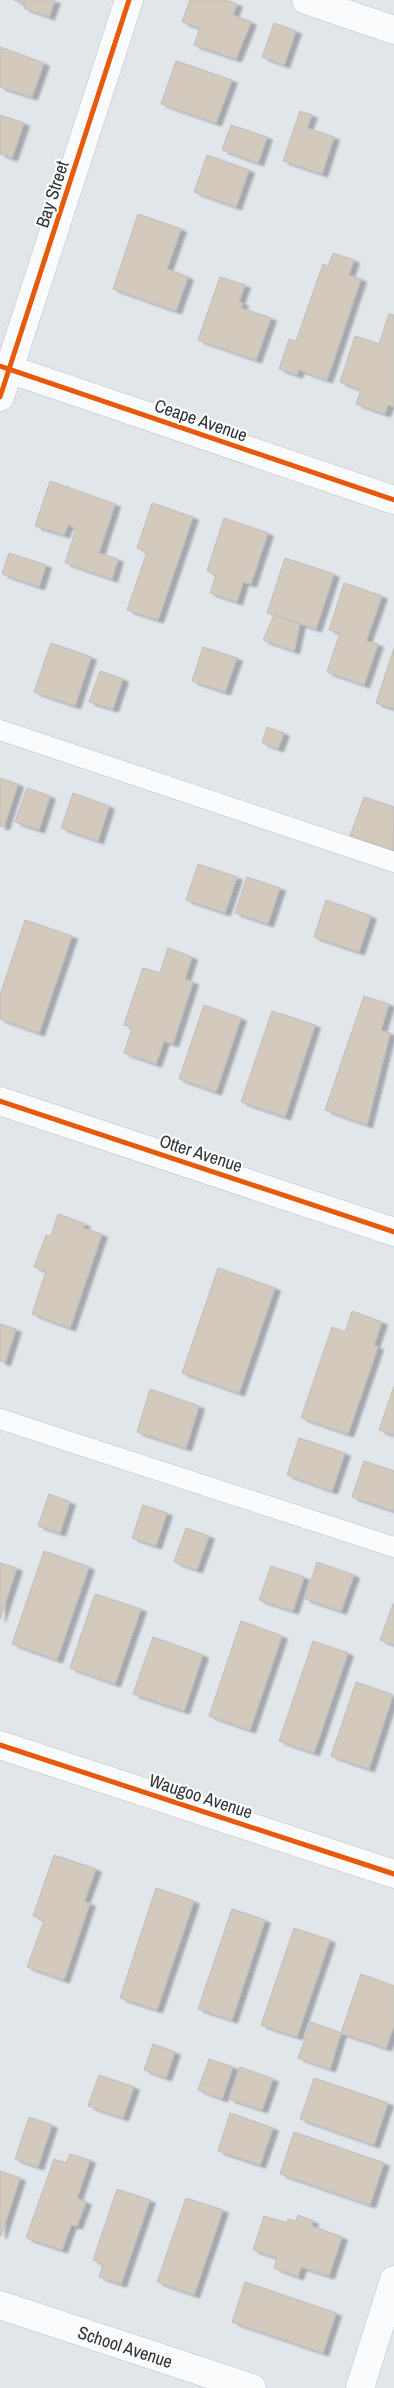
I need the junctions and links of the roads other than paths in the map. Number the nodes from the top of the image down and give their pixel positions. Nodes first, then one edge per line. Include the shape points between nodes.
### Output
1 (129, 0) edge
2 (306, 0) edge
3 (394, 30) edge
4 (5, 367) edge
5 (0, 397) edge
6 (394, 500) edge
7 (0, 730) edge
8 (394, 862) edge
9 (0, 1100) edge
10 (394, 1232) edge
11 (0, 1419) edge
12 (394, 1547) edge
13 (0, 1745) edge
14 (394, 1874) edge
15 (394, 2280) edge
16 (0, 2306) edge
17 (252, 2388) edge
18 (360, 2388) edge

1 - 4 street, Bay Street
2 - 3 street
4 - 5 street, Bay Street
4 - 6 street, Ceape Avenue
7 - 8 lane
9 - 10 street, Otter Avenue
11 - 12 lane
13 - 14 street, Waugoo Avenue
15 - 18 street
16 - 17 street, School Avenue

